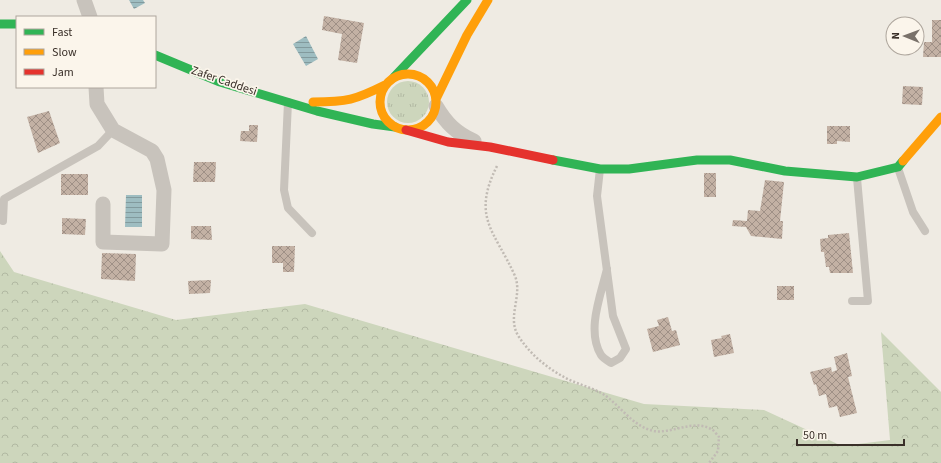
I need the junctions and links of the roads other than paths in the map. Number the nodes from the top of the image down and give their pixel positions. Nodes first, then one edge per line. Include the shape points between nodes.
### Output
1 (84, 0) edge
2 (467, 0) edge
3 (488, 0) edge
4 (90, 16) edge
5 (0, 24) edge
6 (16, 24) edge
7 (156, 55) edge
8 (394, 77) junction
9 (385, 85) junction
10 (96, 88) edge
11 (292, 102) junction
12 (436, 102) junction
13 (941, 117) edge
14 (395, 127) junction
15 (113, 130) junction
16 (406, 130) junction
17 (490, 147) junction
18 (898, 167) junction
19 (600, 168) junction
20 (857, 178) junction
21 (103, 204) dead end
22 (3, 221) dead end
23 (925, 231) dead end
24 (312, 233) dead end
25 (607, 270) junction
26 (852, 301) dead end

1 - 4 street
2 - 8 street, Zafer Caddesi
3 - 12 street via 476,16
5 - 6 street
7 - 11 street, Zafer Caddesi via 220,82
8 - 9 street, Zafer Caddesi
8 - 12 street via 404,74 419,76 428,82 435,92
9 - 11 street, Zafer Caddesi via 359,98
9 - 14 street via 380,107 385,118
10 - 15 street via 97,104
11 - 14 street, Zafer Caddesi via 345,118
11 - 24 lane via 284,190 288,208
12 - 16 street via 434,113 427,123
12 - 17 street via 444,120 454,130 462,136
13 - 18 street
14 - 16 street, Zafer Caddesi
15 - 21 street via 152,151 157,159 164,190 162,244 103,242
15 - 22 lane via 98,146 4,199
16 - 17 street, Zafer Caddesi via 448,142
17 - 19 street, Zafer Caddesi
18 - 20 street
18 - 23 lane via 913,212
19 - 20 street, Zafer Caddesi via 629,169 697,160 730,160 785,171
19 - 25 lane via 597,196
20 - 26 lane via 868,300
25 - 25 lane via 613,316 626,349 620,358 611,363 602,356 594,334 597,309

